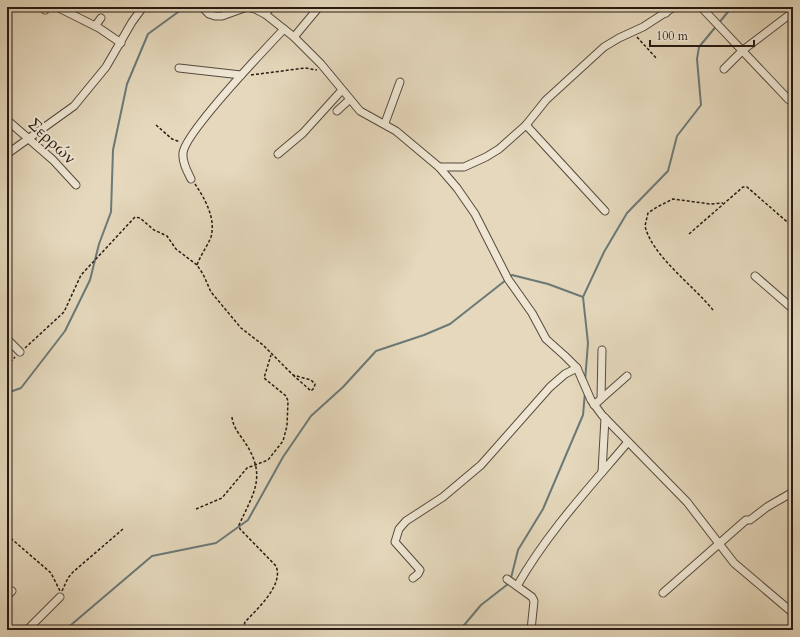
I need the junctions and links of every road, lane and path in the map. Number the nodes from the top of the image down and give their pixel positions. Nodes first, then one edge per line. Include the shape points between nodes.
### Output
1 (57, 7) edge
2 (143, 7) edge
3 (202, 7) edge
4 (272, 7) edge
5 (319, 7) edge
6 (661, 7) edge
7 (674, 7) edge
8 (701, 7) edge
9 (793, 12) edge
10 (666, 13) junction
11 (265, 14) junction
12 (101, 18) dead end
13 (95, 26) junction
14 (284, 29) junction
15 (634, 32) junction
16 (294, 37) junction
17 (121, 42) junction
18 (743, 50) junction
19 (657, 59) dead end
20 (179, 68) dead end
21 (724, 69) dead end
22 (326, 70) junction
23 (241, 75) junction
24 (400, 82) dead end
25 (342, 90) junction
26 (349, 100) junction
27 (789, 100) dead end
28 (337, 112) dead end
29 (7, 120) edge
30 (385, 123) junction
31 (156, 125) dead end
32 (526, 125) junction
33 (28, 138) junction
34 (186, 144) junction
35 (7, 154) edge
36 (278, 154) dead end
37 (439, 167) junction
38 (464, 167) junction
39 (191, 179) joint
40 (450, 179) junction
41 (76, 185) dead end
42 (724, 203) junction
43 (605, 211) dead end
44 (793, 227) edge
45 (689, 234) dead end
46 (197, 265) junction
47 (756, 276) dead end
48 (793, 309) edge
49 (713, 310) dead end
50 (7, 339) edge
51 (602, 350) dead end
52 (20, 352) junction
53 (272, 354) junction
54 (7, 366) edge
55 (577, 368) junction
56 (293, 375) junction
57 (627, 376) dead end
58 (601, 399) junction
59 (594, 405) junction
60 (232, 417) dead end
61 (605, 418) junction
62 (628, 442) junction
63 (256, 464) junction
64 (602, 472) junction
65 (793, 492) edge
66 (196, 509) dead end
67 (123, 529) dead end
68 (7, 534) edge
69 (718, 543) junction
70 (413, 578) dead end
71 (506, 579) dead end
72 (517, 586) junction
73 (663, 593) dead end
74 (61, 594) junction
75 (793, 613) edge
76 (27, 630) edge
77 (248, 630) edge
78 (531, 630) edge

1 - 13 street
2 - 17 street
3 - 11 street via 215,16 247,7
4 - 11 street
5 - 16 street
6 - 10 street
7 - 10 street
8 - 18 street
9 - 18 street
10 - 15 street
11 - 14 street
12 - 13 street
13 - 17 street
14 - 16 street
14 - 23 street
15 - 19 path
15 - 32 street via 604,47 546,100
16 - 22 street
17 - 33 street via 106,67 74,106
18 - 21 street
18 - 27 street
20 - 23 street
22 - 23 path via 304,68
22 - 25 street
23 - 34 street
24 - 30 street
25 - 26 street
25 - 36 street via 303,133
26 - 28 street
26 - 30 street via 360,111
29 - 33 street, Σερρών
30 - 37 street
31 - 34 path via 172,139
32 - 38 street via 499,149
32 - 43 street
33 - 35 street
33 - 41 street, Σερρών
34 - 39 street via 183,160
37 - 38 street
37 - 40 street
38 - 40 street
39 - 46 path via 205,200 212,220 211,236
40 - 55 street via 482,227 508,279 532,313 546,339
42 - 44 path via 747,186
42 - 45 path
42 - 49 path via 710,204 678,199 668,201 648,213 645,226 669,266
46 - 52 path via 176,249 167,236 135,217 81,274 64,312
46 - 53 path via 211,292 237,324
47 - 48 street
50 - 52 street
51 - 58 street
52 - 54 path
53 - 56 path
53 - 63 path via 264,378 286,396 287,426 283,441 276,452 268,460
55 - 59 street
55 - 70 street via 550,387 482,465 458,486 398,529 395,542 420,570
56 - 56 path via 311,391 314,388 315,384 311,380
57 - 58 street
58 - 59 street
59 - 61 street
60 - 63 path
61 - 62 street
61 - 64 street
62 - 64 street
62 - 69 street via 687,502
63 - 66 path via 247,468 222,498
63 - 77 path via 257,481 239,525 276,566 278,574 264,602 245,622 244,626
64 - 72 street via 547,540
65 - 69 street via 750,520 746,520
67 - 74 path via 73,572
68 - 74 path via 51,573
69 - 73 street
69 - 75 street via 739,568
71 - 72 street
72 - 78 street via 534,601
74 - 76 street

